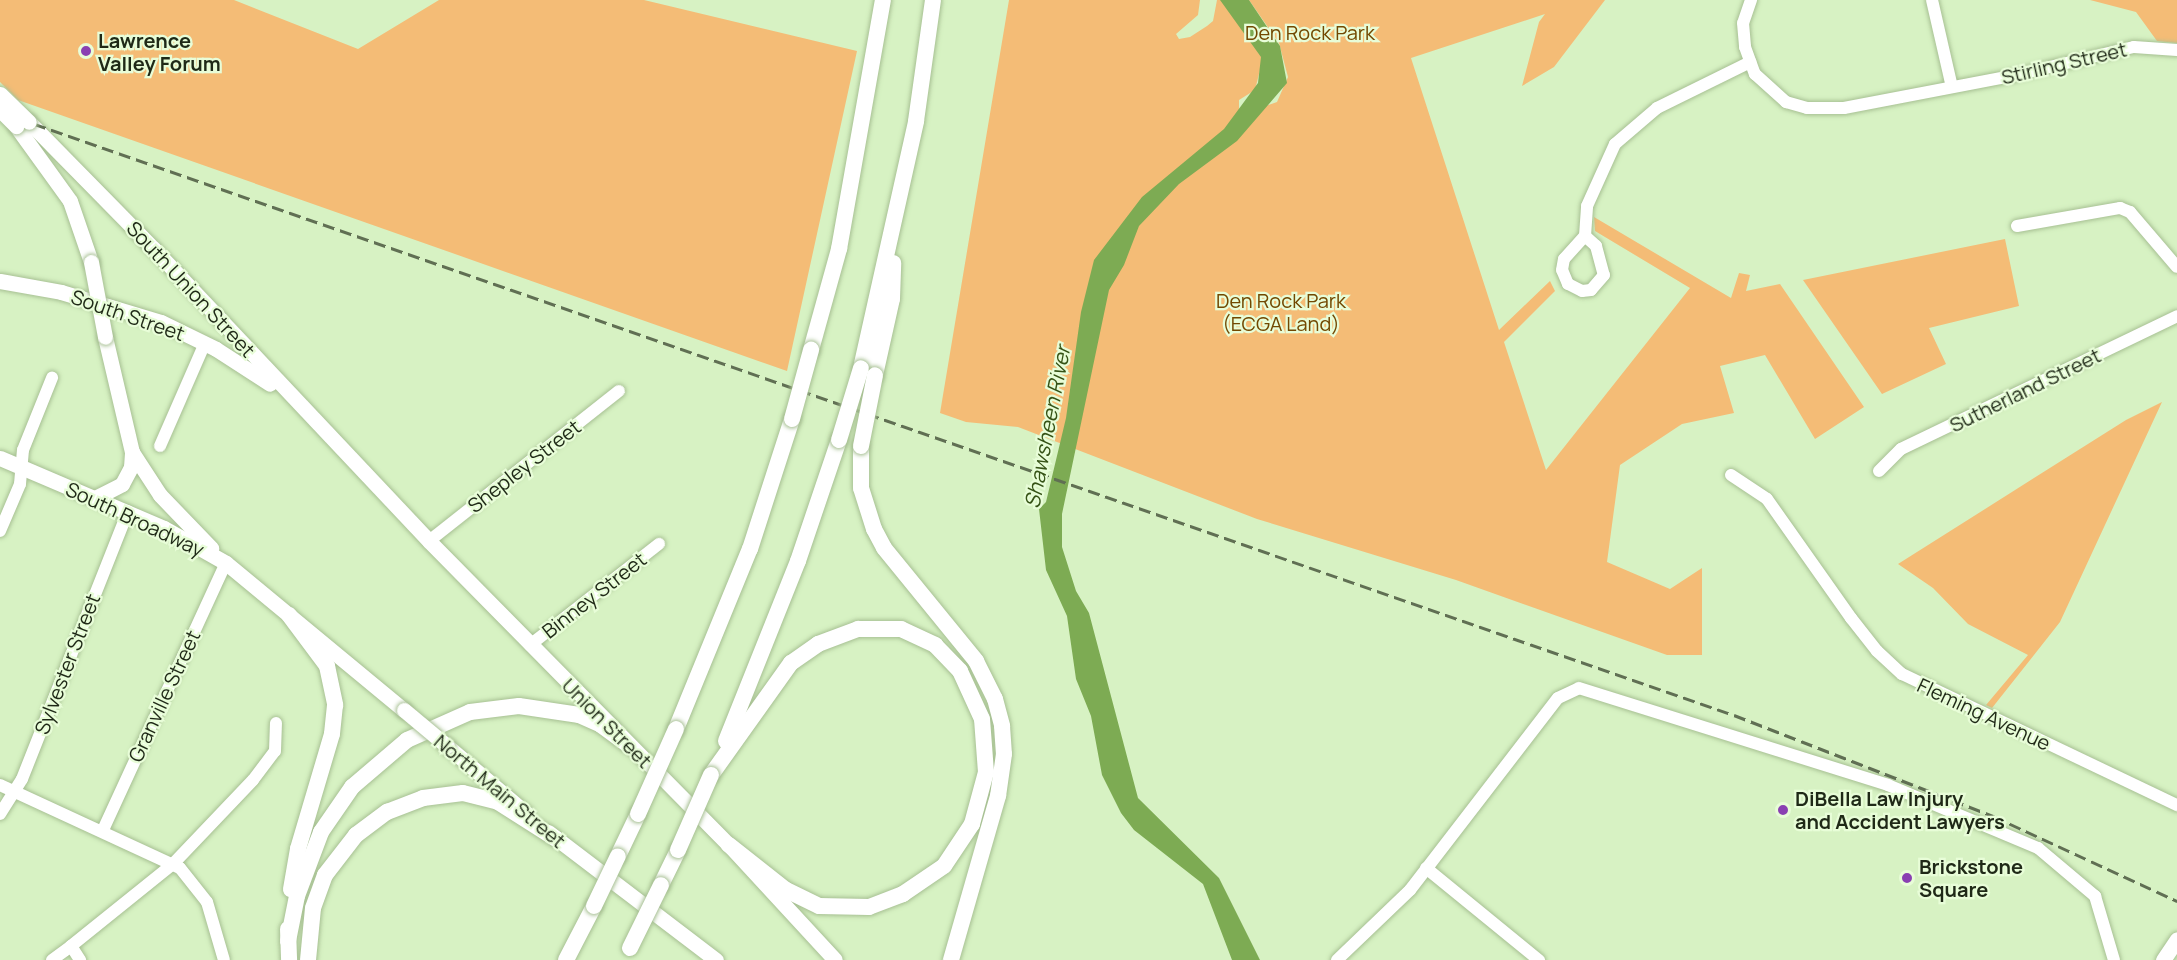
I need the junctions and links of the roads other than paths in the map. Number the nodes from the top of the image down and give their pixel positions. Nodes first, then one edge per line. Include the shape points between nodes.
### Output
1 (883, 0) edge
2 (933, 0) edge
3 (1751, 0) edge
4 (1932, 0) edge
5 (2177, 50) edge
6 (1750, 62) junction
7 (1952, 87) junction
8 (0, 94) edge
9 (0, 110) edge
10 (22, 124) junction
11 (2017, 226) dead end
12 (1585, 236) dead end
13 (2177, 267) edge
14 (0, 281) edge
15 (2177, 316) edge
16 (205, 343) junction
17 (868, 372) junction
18 (52, 378) dead end
19 (619, 392) dead end
20 (305, 412) junction
21 (160, 446) dead end
22 (132, 452) junction
23 (0, 459) edge
24 (21, 468) junction
25 (1879, 471) dead end
26 (1731, 476) dead end
27 (378, 488) joint
28 (94, 498) junction
29 (128, 511) junction
30 (0, 531) edge
31 (429, 541) junction
32 (659, 544) dead end
33 (226, 563) junction
34 (289, 615) junction
35 (530, 645) junction
36 (276, 723) dead end
37 (630, 746) junction
38 (711, 774) junction
39 (0, 785) edge
40 (14, 791) junction
41 (2177, 805) edge
42 (0, 814) edge
43 (103, 830) junction
44 (556, 839) junction
45 (729, 845) junction
46 (173, 864) junction
47 (1426, 868) junction
48 (2177, 939) edge
49 (288, 941) junction
50 (71, 946) junction
51 (626, 954) edge
52 (566, 957) edge
53 (52, 960) edge
54 (80, 960) edge
55 (224, 960) edge
56 (289, 960) edge
57 (308, 960) edge
58 (716, 960) edge
59 (834, 960) edge
60 (951, 960) edge
61 (1337, 960) edge
62 (1539, 960) edge
63 (2114, 960) edge
64 (2163, 960) edge

1 - 52 highway, bridge via 839,249 792,419 746,559 638,814
2 - 17 highway via 916,121 893,235 892,299
3 - 6 street, Stirling Street via 1743,23
4 - 7 street
5 - 7 street, Stirling Street via 2134,47
6 - 7 street, Stirling Street via 1768,89 1786,102 1807,108 1844,108
6 - 12 street via 1657,108 1629,129 1605,159 1595,182 1587,206
8 - 10 main road, South Union Street, bridge
9 - 10 main road, bridge
10 - 20 main road, South Union Street via 154,249
10 - 22 main road, bridge via 70,201 90,262
11 - 13 street via 2120,208 2130,212
14 - 16 main road, South Street via 115,306
15 - 25 street, Sutherland Street via 1901,449
16 - 20 main road, South Street via 256,374
16 - 21 street
17 - 38 highway, bridge via 839,440 779,611
17 - 60 highway, bridge via 861,488 874,529 884,548 976,661 995,699 1002,726 1004,754 999,795
18 - 24 street via 23,450
19 - 31 street, Shepley Street
20 - 27 main road, South Union Street
22 - 28 main road via 131,467 122,484
22 - 33 main road via 170,507
23 - 24 main road, South Broadway
24 - 28 main road, South Broadway
24 - 30 street via 20,484
26 - 41 street, Fleming Avenue via 1767,498 1858,627 1902,674
27 - 31 main road, Union Street
28 - 29 main road, South Broadway
29 - 33 main road, South Broadway
29 - 40 street, Sylvester Street
31 - 35 main road, Union Street
32 - 35 street, Binney Street
33 - 34 main road, South Broadway
33 - 43 street, Granville Street
34 - 44 main road, North Main Street, bridge
34 - 49 highway via 327,666 335,705 332,734 293,868
35 - 37 main road, Union Street
36 - 46 street via 277,744 268,763
37 - 45 main road, Union Street
37 - 49 highway via 594,721 535,706 470,712 422,731 365,773 330,816 303,874
38 - 45 highway via 791,663 818,644 858,629 902,629 935,645 965,678 983,725 986,772 972,824 944,866 898,897 849,910 811,904 786,890
38 - 51 highway, bridge
39 - 40 street
40 - 42 street, Sylvester Street
40 - 43 street
43 - 46 street via 114,839
44 - 57 highway via 498,802 463,793 423,798 387,812 356,835 326,875 313,908
44 - 58 main road, North Main Street
45 - 59 main road, Union Street
46 - 50 street
46 - 55 street via 186,872 203,894
47 - 61 street via 1395,905
47 - 62 street
47 - 63 street via 1558,698 1570,690 1585,689 1888,785 2038,848 2095,896
48 - 64 main road
49 - 56 highway
50 - 53 street
50 - 54 street

